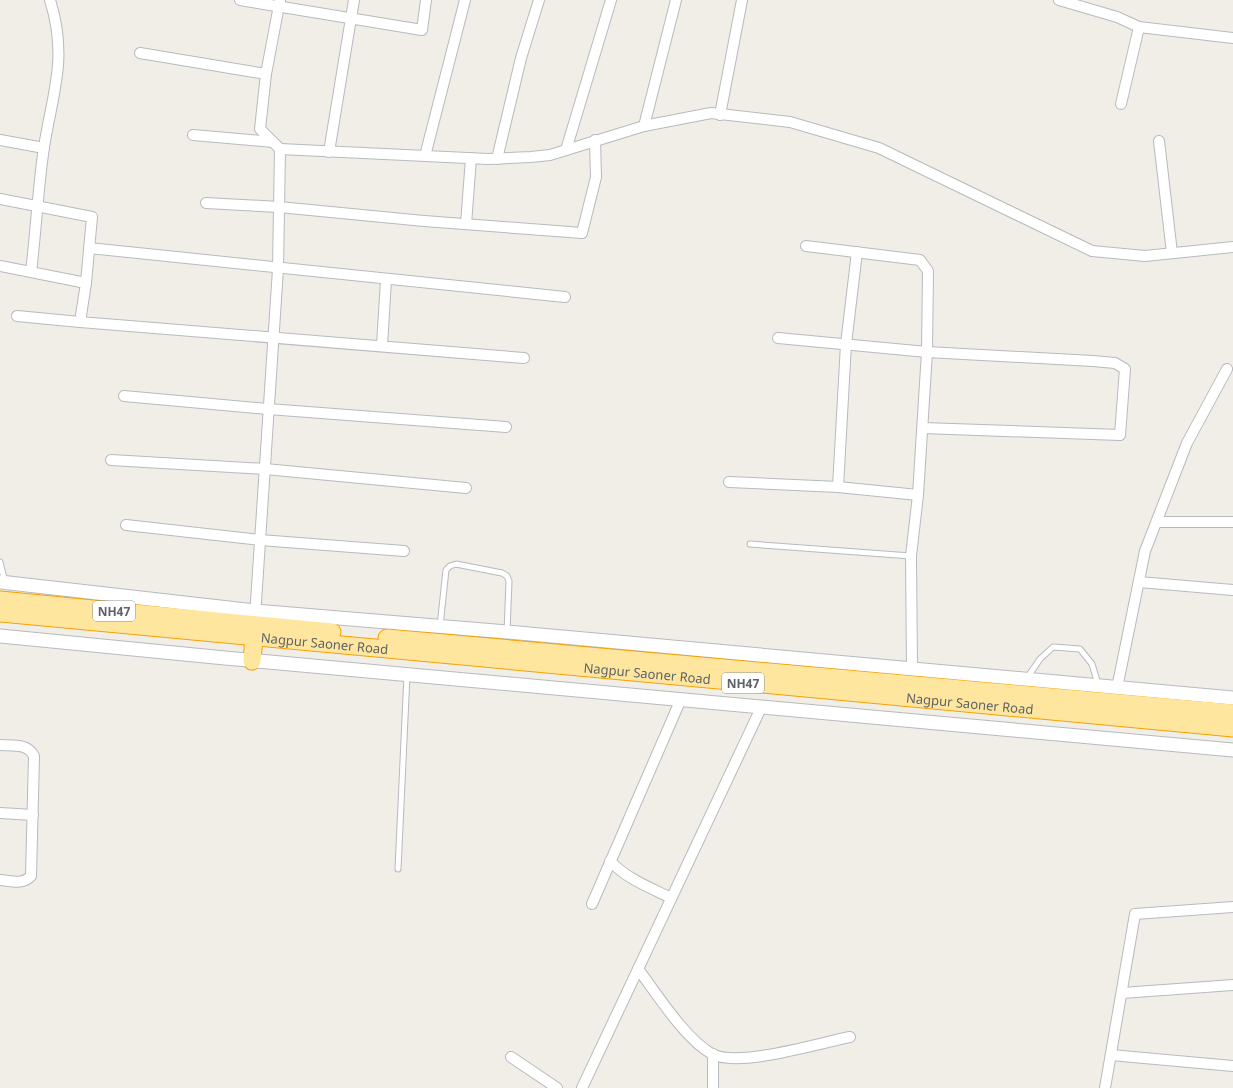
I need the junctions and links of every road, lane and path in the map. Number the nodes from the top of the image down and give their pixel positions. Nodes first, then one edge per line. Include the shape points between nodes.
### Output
1 (50, 0) edge
2 (240, 0) edge
3 (354, 0) edge
4 (426, 0) edge
5 (465, 0) edge
6 (539, 0) edge
7 (611, 0) edge
8 (676, 0) edge
9 (742, 0) edge
10 (1059, 0) edge
11 (280, 3) edge
12 (351, 19) junction
13 (1139, 26) junction
14 (1233, 38) edge
15 (140, 53) dead end
16 (266, 74) junction
17 (1121, 104) dead end
18 (720, 115) junction
19 (644, 126) junction
20 (193, 135) dead end
21 (0, 140) edge
22 (595, 140) junction
23 (1159, 140) dead end
24 (273, 142) junction
25 (44, 148) junction
26 (280, 149) junction
27 (566, 150) junction
28 (328, 152) junction
29 (425, 156) junction
30 (471, 158) junction
31 (497, 159) junction
32 (0, 199) edge
33 (206, 204) dead end
34 (39, 206) junction
35 (279, 207) junction
36 (466, 224) junction
37 (806, 246) dead end
38 (1233, 247) edge
39 (89, 248) junction
40 (857, 252) junction
41 (1172, 253) junction
42 (0, 266) edge
43 (278, 269) junction
44 (31, 272) junction
45 (386, 280) junction
46 (86, 283) junction
47 (565, 297) dead end
48 (17, 316) dead end
49 (80, 322) junction
50 (273, 336) junction
51 (778, 338) dead end
52 (846, 344) junction
53 (382, 345) junction
54 (927, 352) junction
55 (524, 358) dead end
56 (1227, 369) dead end
57 (124, 396) dead end
58 (268, 409) junction
59 (506, 427) dead end
60 (923, 428) junction
61 (111, 460) dead end
62 (264, 469) junction
63 (729, 482) dead end
64 (838, 487) junction
65 (466, 488) dead end
66 (918, 495) junction
67 (1157, 522) junction
68 (1233, 522) edge
69 (126, 524) dead end
70 (260, 540) junction
71 (750, 544) dead end
72 (404, 551) dead end
73 (911, 556) junction
74 (0, 562) edge
75 (1139, 582) junction
76 (3, 583) edge
77 (1233, 590) edge
78 (0, 600) edge
79 (0, 613) edge
80 (254, 624) junction
81 (440, 627) junction
82 (228, 628) junction
83 (507, 632) junction
84 (0, 636) edge
85 (252, 661) junction
86 (912, 668) junction
87 (407, 674) junction
88 (1026, 679) junction
89 (1099, 686) junction
90 (1117, 688) junction
91 (1233, 698) edge
92 (681, 699) junction
93 (761, 708) junction
94 (1233, 713) edge
95 (1233, 728) edge
96 (0, 745) edge
97 (1233, 750) edge
98 (0, 813) edge
99 (32, 815) junction
100 (610, 861) junction
101 (398, 870) dead end
102 (0, 880) edge
103 (671, 898) junction
104 (592, 904) dead end
105 (1233, 907) edge
106 (638, 969) junction
107 (1233, 985) edge
108 (1122, 993) junction
109 (850, 1037) dead end
110 (713, 1054) junction
111 (1111, 1055) junction
112 (511, 1057) dead end
113 (1233, 1066) edge
114 (557, 1088) edge
115 (582, 1088) edge
116 (713, 1088) edge
117 (1106, 1088) edge

1 - 25 street via 59,57 58,79
2 - 11 street
3 - 12 street
4 - 12 street via 422,30
5 - 29 street
6 - 31 street via 521,58
7 - 27 street
8 - 19 street
9 - 18 street
10 - 13 street
11 - 12 street
11 - 16 street
12 - 28 street
13 - 14 street
13 - 17 street
15 - 16 street
16 - 24 street via 260,129
18 - 19 street via 711,113
18 - 41 street via 790,122 879,148 1092,251 1145,256
19 - 22 street
20 - 24 street
21 - 25 street
22 - 27 street
22 - 36 street via 596,177 582,233
23 - 41 street
24 - 26 street
25 - 34 street
26 - 28 street
26 - 35 street
27 - 31 street via 550,155
28 - 29 street
29 - 30 street
30 - 31 street
30 - 36 street
32 - 34 street
33 - 35 street
34 - 39 street via 92,216
34 - 44 street
35 - 36 street
35 - 43 street
37 - 40 street
38 - 41 street
39 - 43 street
39 - 46 street
40 - 52 street
40 - 54 street via 920,260 928,271
42 - 44 street
43 - 45 street
43 - 50 street
44 - 46 street
45 - 47 street
45 - 53 street
46 - 49 street
48 - 49 street
49 - 50 street
50 - 53 street
50 - 58 street
51 - 52 street
52 - 54 street
52 - 64 street
53 - 55 street
54 - 60 street
54 - 60 street via 1093,361 1115,363 1125,369 1120,435
56 - 67 street via 1187,443
57 - 58 street
58 - 59 street
58 - 62 street
60 - 66 street
61 - 62 street
62 - 65 street
62 - 70 street
63 - 64 street
64 - 66 street
66 - 73 street
67 - 68 street
67 - 75 street via 1145,551
69 - 70 street
70 - 72 street
70 - 80 street
71 - 73 lane
73 - 86 street
74 - 76 lane
75 - 77 street
75 - 90 street
76 - 80 street
78 - 82 highway, NH47
79 - 82 highway, NH47
80 - 81 street
80 - 82 highway, NH47
80 - 85 highway
80 - 94 highway, Nagpur Saoner Road / NH47
80 - 95 highway, Nagpur Saoner Road / NH47
81 - 83 street
81 - 83 lane via 446,570 456,564 507,576
83 - 86 street
84 - 85 street
85 - 87 street
86 - 88 street
87 - 92 street
87 - 101 lane
88 - 89 street
88 - 89 lane via 1040,659 1053,647 1080,649 1092,664
89 - 90 street
90 - 91 street
92 - 93 street
92 - 100 street
93 - 97 street
93 - 103 street
96 - 99 street via 26,747 34,756
98 - 99 street
99 - 102 street via 31,876 22,882
100 - 103 street via 632,879
100 - 104 street
103 - 106 street
105 - 108 street via 1135,914
106 - 110 street via 685,1030
106 - 115 street
107 - 108 street
108 - 111 street
109 - 110 street via 749,1058 729,1059
110 - 116 street
111 - 113 street
111 - 117 street
112 - 114 street

